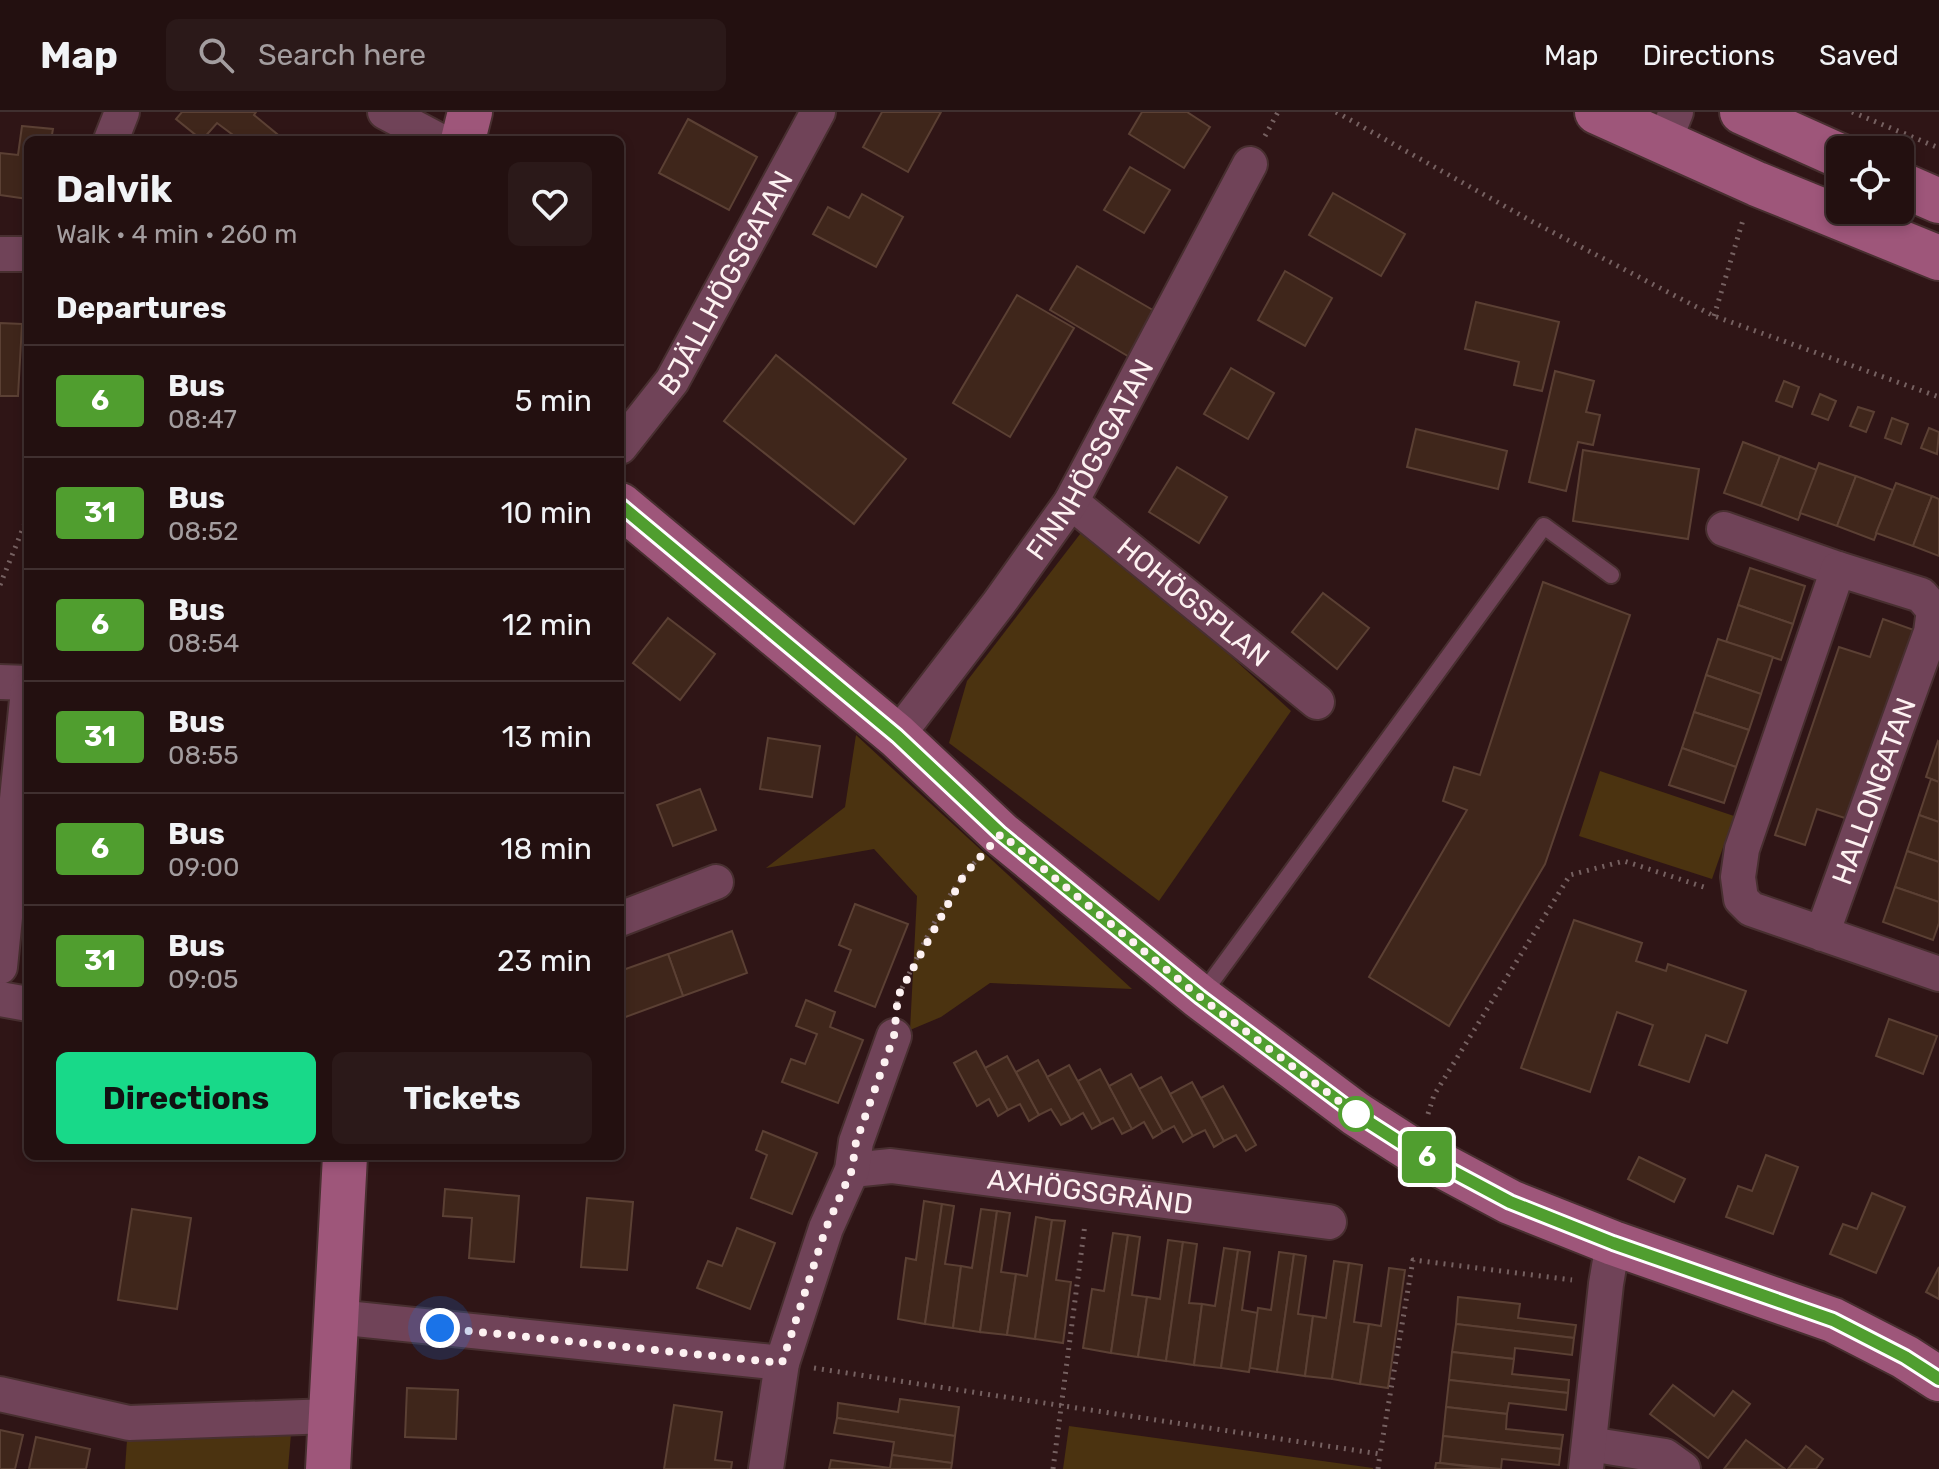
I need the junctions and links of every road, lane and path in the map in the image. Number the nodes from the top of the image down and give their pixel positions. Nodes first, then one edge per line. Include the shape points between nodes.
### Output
1 (122, 112) edge
2 (385, 112) edge
3 (470, 112) edge
4 (818, 112) edge
5 (1336, 112) edge
6 (1742, 112) edge
7 (1852, 112) edge
8 (1614, 115) edge
9 (1670, 127) edge
10 (113, 136) edge
11 (430, 136) edge
12 (464, 136) edge
13 (1939, 148) edge
14 (1826, 150) edge
15 (1250, 164) dead end
16 (1914, 190) edge
17 (1939, 201) edge
18 (0, 254) edge
19 (24, 254) edge
20 (1939, 258) edge
21 (1939, 397) edge
22 (624, 442) edge
23 (1071, 502) junction
24 (624, 508) edge
25 (24, 526) edge
26 (1724, 529) dead end
27 (1838, 569) junction
28 (1611, 575) dead end
29 (0, 585) edge
30 (0, 682) edge
31 (24, 683) edge
32 (1317, 702) dead end
33 (897, 736) junction
34 (24, 769) edge
35 (1001, 834) junction
36 (19, 867) edge
37 (716, 882) dead end
38 (1741, 899) junction
39 (624, 917) edge
40 (1822, 934) junction
41 (0, 967) edge
42 (1939, 974) edge
43 (1200, 997) junction
44 (0, 999) edge
45 (24, 1003) edge
46 (894, 1036) joint
47 (1419, 1108) dead end
48 (345, 1160) edge
49 (852, 1170) junction
50 (1090, 1191) junction
51 (1329, 1222) dead end
52 (1610, 1264) junction
53 (336, 1317) junction
54 (782, 1363) junction
55 (1939, 1379) edge
56 (10, 1396) edge
57 (1062, 1407) junction
58 (331, 1416) junction
59 (1380, 1454) junction
60 (1588, 1456) edge
61 (328, 1469) edge
62 (766, 1469) edge
63 (1053, 1469) edge
64 (1378, 1469) edge
65 (1683, 1469) edge

1 - 10 street
2 - 11 street
3 - 12 street
4 - 22 street, BJÄLLHÖGSGATAN via 672,381
5 - 21 path via 1714,316
6 - 14 street
7 - 13 path
8 - 9 street
9 - 20 street via 1757,184
15 - 23 street, FINNHÖGSGATAN
16 - 17 street
18 - 19 street
23 - 32 street, HOHÖGSPLAN
23 - 33 street, FINNHÖGSGATAN
24 - 33 street
25 - 29 path
26 - 27 street, HALLONGATAN
27 - 38 street via 1742,849
27 - 40 street, HALLONGATAN via 1921,595 1934,610 1931,632
28 - 43 lane via 1544,526
30 - 31 street
33 - 35 street
34 - 36 street
35 - 43 street
35 - 46 path via 945,905 898,996
36 - 41 street
37 - 39 street
38 - 40 street via 1751,909
38 - 47 path via 1624,861 1570,875 1434,1095 1428,1114
40 - 42 street
43 - 52 street via 1356,1114
44 - 45 street
46 - 49 street via 856,1142
48 - 53 street
49 - 50 street, AXHÖGSGRÄND via 891,1166
49 - 54 street via 826,1228
50 - 51 street, AXHÖGSGRÄND
50 - 57 path
52 - 55 street via 1833,1320
52 - 59 path via 1413,1260
52 - 60 street
53 - 54 street
53 - 58 street
54 - 57 path
54 - 62 street
56 - 58 street via 129,1423
57 - 59 path
57 - 63 path
58 - 61 street
59 - 64 path
60 - 65 street via 1665,1456

